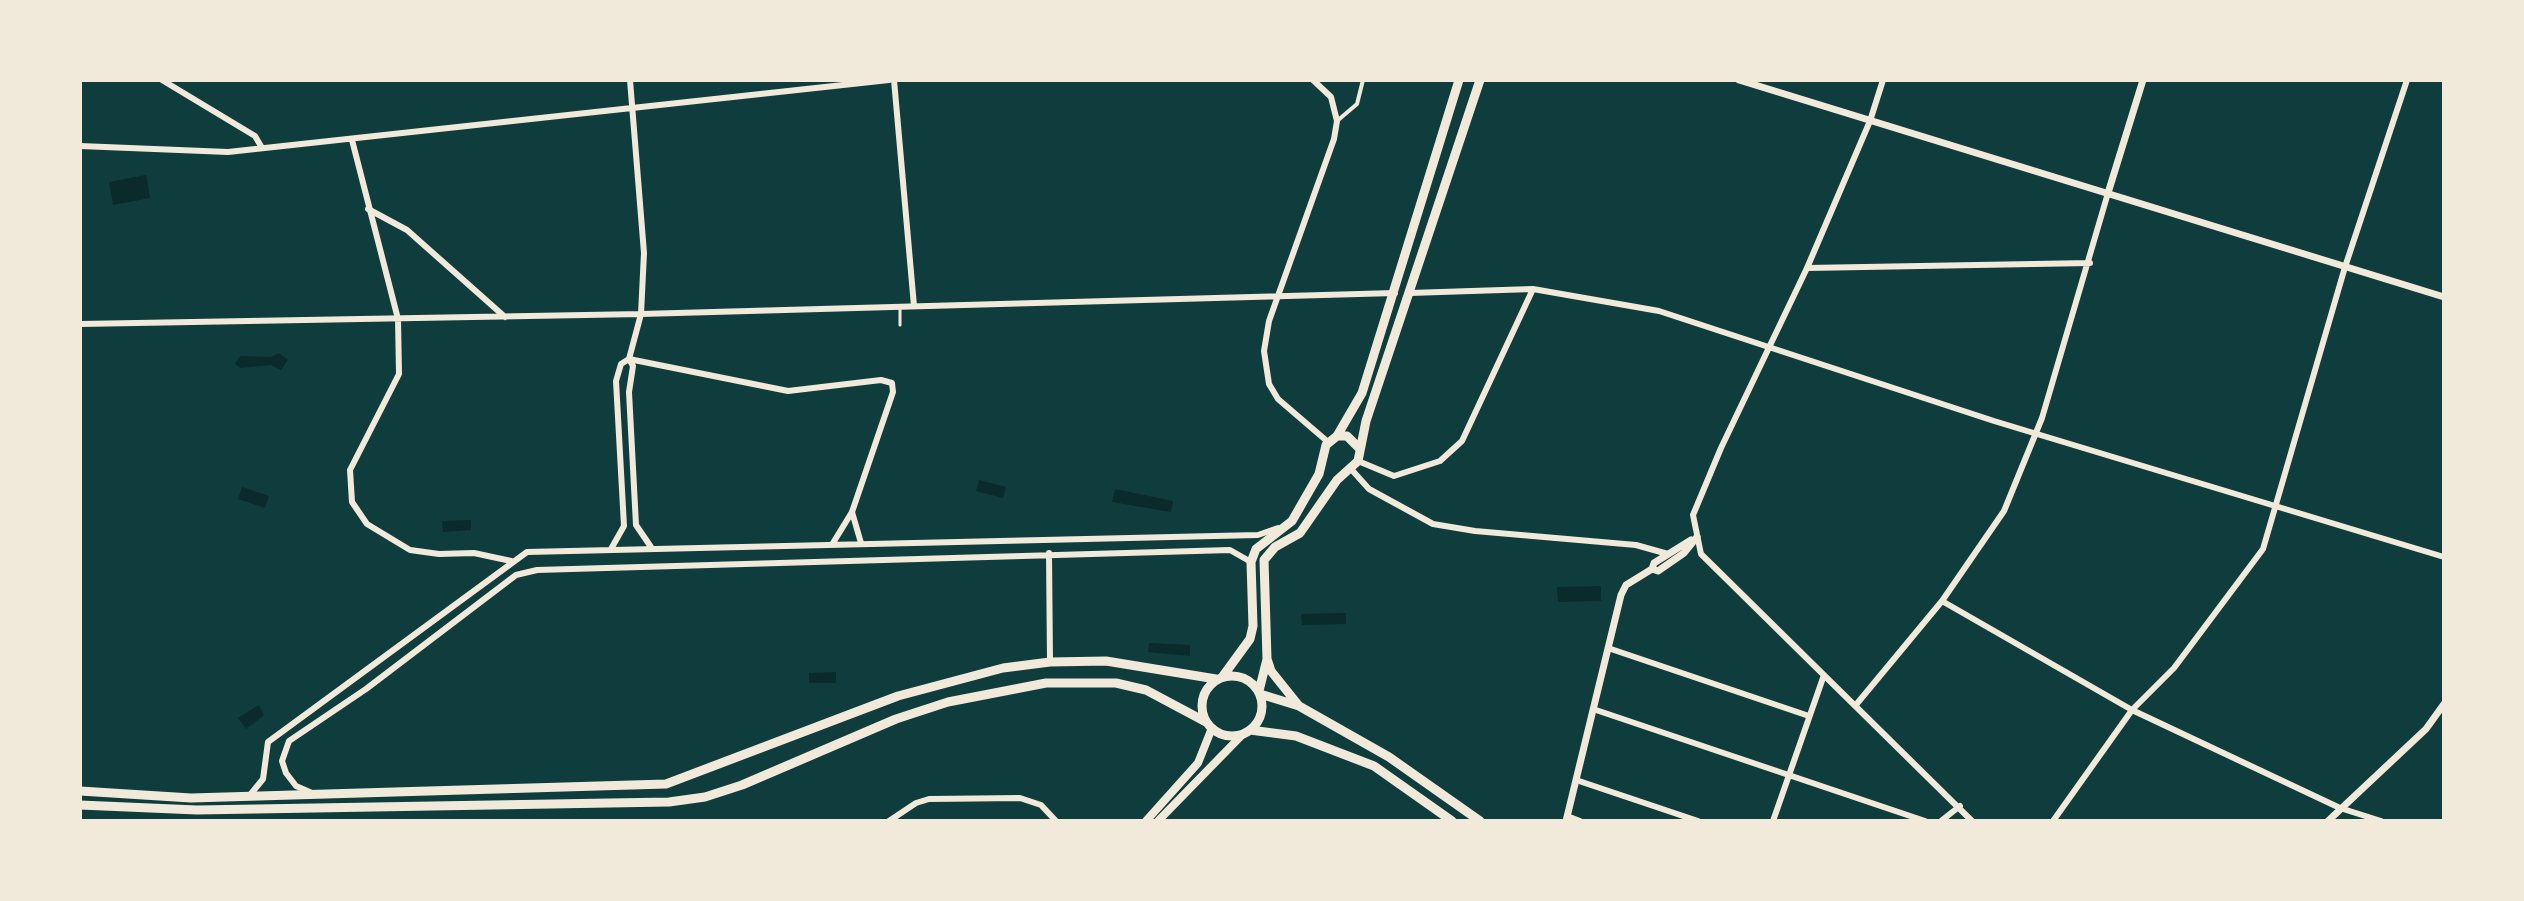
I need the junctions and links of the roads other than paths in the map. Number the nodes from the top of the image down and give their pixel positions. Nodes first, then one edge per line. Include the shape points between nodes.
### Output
1 (162, 80) edge
2 (630, 80) edge
3 (892, 80) edge
4 (1313, 80) edge
5 (1363, 80) edge
6 (1459, 80) edge
7 (1480, 80) edge
8 (1739, 80) edge
9 (1883, 80) edge
10 (2143, 80) edge
11 (2407, 80) edge
12 (632, 106) junction
13 (1337, 121) junction
14 (1870, 121) junction
15 (352, 140) junction
16 (80, 146) edge
17 (262, 148) junction
18 (2108, 193) junction
19 (368, 209) junction
20 (2090, 263) junction
21 (2345, 267) junction
22 (1807, 268) junction
23 (1533, 289) junction
24 (1395, 293) junction
25 (1410, 293) junction
26 (1278, 295) junction
27 (2444, 297) edge
28 (900, 306) junction
29 (914, 306) junction
30 (641, 314) junction
31 (505, 317) junction
32 (398, 319) junction
33 (80, 324) edge
34 (900, 325) dead end
35 (1767, 349) junction
36 (629, 359) junction
37 (2037, 432) junction
38 (1329, 444) junction
39 (1359, 448) junction
40 (1351, 467) junction
41 (2278, 504) junction
42 (852, 512) junction
43 (1292, 521) junction
44 (1697, 537) junction
45 (833, 543) junction
46 (861, 543) junction
47 (651, 547) junction
48 (611, 549) junction
49 (1049, 553) junction
50 (1668, 554) junction
51 (2444, 557) edge
52 (511, 561) junction
53 (1251, 562) junction
54 (1652, 569) junction
55 (516, 575) junction
56 (1942, 601) junction
57 (1608, 648) junction
58 (1267, 659) junction
59 (1050, 662) junction
60 (1824, 675) junction
61 (1220, 678) junction
62 (1259, 692) junction
63 (2444, 704) edge
64 (1299, 706) junction
65 (1855, 706) junction
66 (1593, 709) junction
67 (2132, 710) junction
68 (1809, 716) junction
69 (1209, 725) junction
70 (1247, 732) junction
71 (1789, 775) junction
72 (1576, 780) junction
73 (80, 791) edge
74 (312, 793) junction
75 (250, 796) junction
76 (80, 805) edge
77 (1960, 806) junction
78 (2340, 808) junction
79 (1566, 819) edge
80 (889, 821) edge
81 (1056, 821) edge
82 (1146, 821) edge
83 (1158, 821) edge
84 (1452, 821) edge
85 (1480, 821) edge
86 (1580, 821) edge
87 (1698, 821) edge
88 (1773, 821) edge
89 (1925, 821) edge
90 (1941, 821) edge
91 (1972, 821) edge
92 (2053, 821) edge
93 (2328, 821) edge
94 (2381, 821) edge

1 - 17 street via 255,136
2 - 12 street
3 - 12 street
3 - 29 street
4 - 13 street via 1331,97
5 - 13 street via 1357,104
6 - 24 main road
7 - 25 main road
8 - 14 street
9 - 14 street
10 - 18 street
11 - 21 street
12 - 15 street
12 - 30 street via 644,253
13 - 26 street
14 - 18 street
14 - 22 street
15 - 17 street
15 - 19 street
16 - 17 street via 228,152
18 - 20 street
18 - 21 street
19 - 31 street via 407,230
19 - 32 street
20 - 22 street
20 - 37 street
21 - 27 street
21 - 41 street
22 - 35 street
23 - 25 street
23 - 35 street via 1659,311
23 - 40 street via 1462,441 1440,461 1394,476
24 - 26 street
24 - 38 main road via 1362,393
25 - 39 main road
26 - 29 street
26 - 38 street via 1264,351 1269,384 1292,414
28 - 29 street
28 - 30 street
28 - 34 lane
30 - 31 street
30 - 36 street
31 - 32 street
32 - 33 street
32 - 52 street via 399,374 353,460 352,502 367,524 410,550
35 - 37 street
35 - 44 street via 1693,515
36 - 42 street via 788,391 892,383
36 - 47 street via 636,525
36 - 48 street via 621,364 616,381 624,526
37 - 41 street
37 - 56 street via 2004,511
38 - 39 main road via 1347,436
38 - 40 main road via 1329,467
38 - 43 main road
39 - 40 main road
40 - 50 street via 1361,484 1433,524 1636,545
40 - 58 main road via 1300,533 1264,560
41 - 51 street
41 - 67 street via 2263,549 2226,603
42 - 45 street
42 - 46 street
43 - 46 street via 1258,535
43 - 53 main road via 1261,544
44 - 50 street
44 - 54 street via 1684,553 1658,571
44 - 60 street via 1701,554
45 - 46 street
45 - 47 street
47 - 48 street
48 - 52 street via 527,552
49 - 53 street via 1230,550
49 - 55 street via 562,568
49 - 59 street
50 - 54 street
52 - 55 street
52 - 75 street via 268,742 263,779
53 - 61 main road via 1250,639
54 - 57 street via 1626,585
55 - 74 street via 289,741 282,761 286,773 296,786
56 - 65 street
56 - 67 street
57 - 66 street
57 - 68 street
58 - 62 main road
58 - 64 main road
59 - 61 main road via 1106,661
59 - 74 main road via 922,688 666,784
60 - 65 street
60 - 68 street
61 - 62 main road via 1245,678
61 - 69 main road via 1201,703
62 - 64 main road
62 - 70 main road via 1261,713
63 - 78 street via 2426,729
64 - 85 main road via 1389,757
65 - 77 street
66 - 71 street
66 - 72 street
67 - 78 street
67 - 92 street
68 - 71 street
69 - 70 main road via 1227,736
69 - 76 main road via 1146,690 1116,683 1046,683 948,702 742,785 669,802 197,810
69 - 82 main road via 1198,763
70 - 83 main road
70 - 84 main road via 1296,736 1374,766
71 - 88 street
71 - 89 street
72 - 79 street
72 - 87 street
73 - 75 main road
74 - 75 main road
77 - 90 street
77 - 91 street
78 - 93 street
78 - 94 street
79 - 86 street
80 - 81 street via 929,799 1020,798 1041,805

